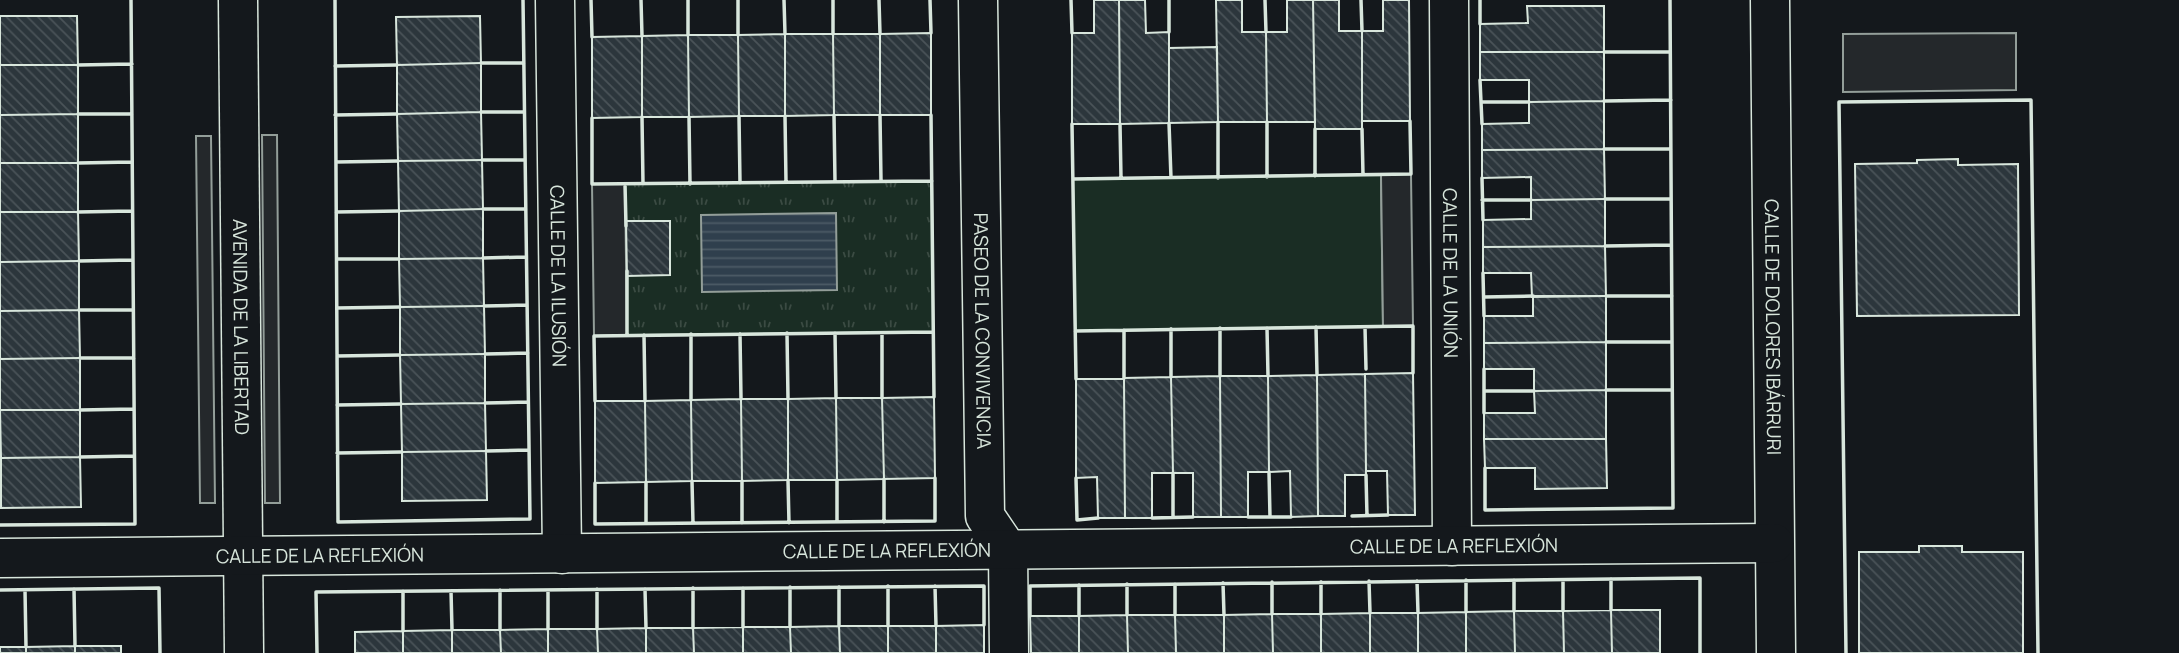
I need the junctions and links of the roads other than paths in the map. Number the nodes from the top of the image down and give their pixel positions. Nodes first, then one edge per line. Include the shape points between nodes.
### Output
1 (238, 0) edge
2 (555, 0) edge
3 (978, 0) edge
4 (1449, 0) edge
5 (1770, 0) edge
6 (1774, 543) junction
7 (1452, 545) junction
8 (1008, 550) junction
9 (562, 554) junction
10 (243, 557) junction
11 (0, 558) edge
12 (244, 653) edge
13 (1009, 653) edge
14 (1776, 653) edge

1 - 10 street, AVENIDA DE LA LIBERTAD
2 - 9 street, CALLE DE LA ILUSIÓN
3 - 8 street, PASEO DE LA CONVIVENCIA via 985,516
4 - 7 street, CALLE DE LA UNIÓN
5 - 6 street, CALLE DE DOLORES IBÁRRURI
6 - 7 street, CALLE DE LA REFLEXIÓN
6 - 14 street, CALLE DE DOLORES IBÁRRURI
7 - 8 street, CALLE DE LA REFLEXIÓN
8 - 9 street, CALLE DE LA REFLEXIÓN
8 - 13 street
9 - 10 street, CALLE DE LA REFLEXIÓN
10 - 11 street, CALLE DE LA REFLEXIÓN
10 - 12 street, AVENIDA DE LA LIBERTAD

